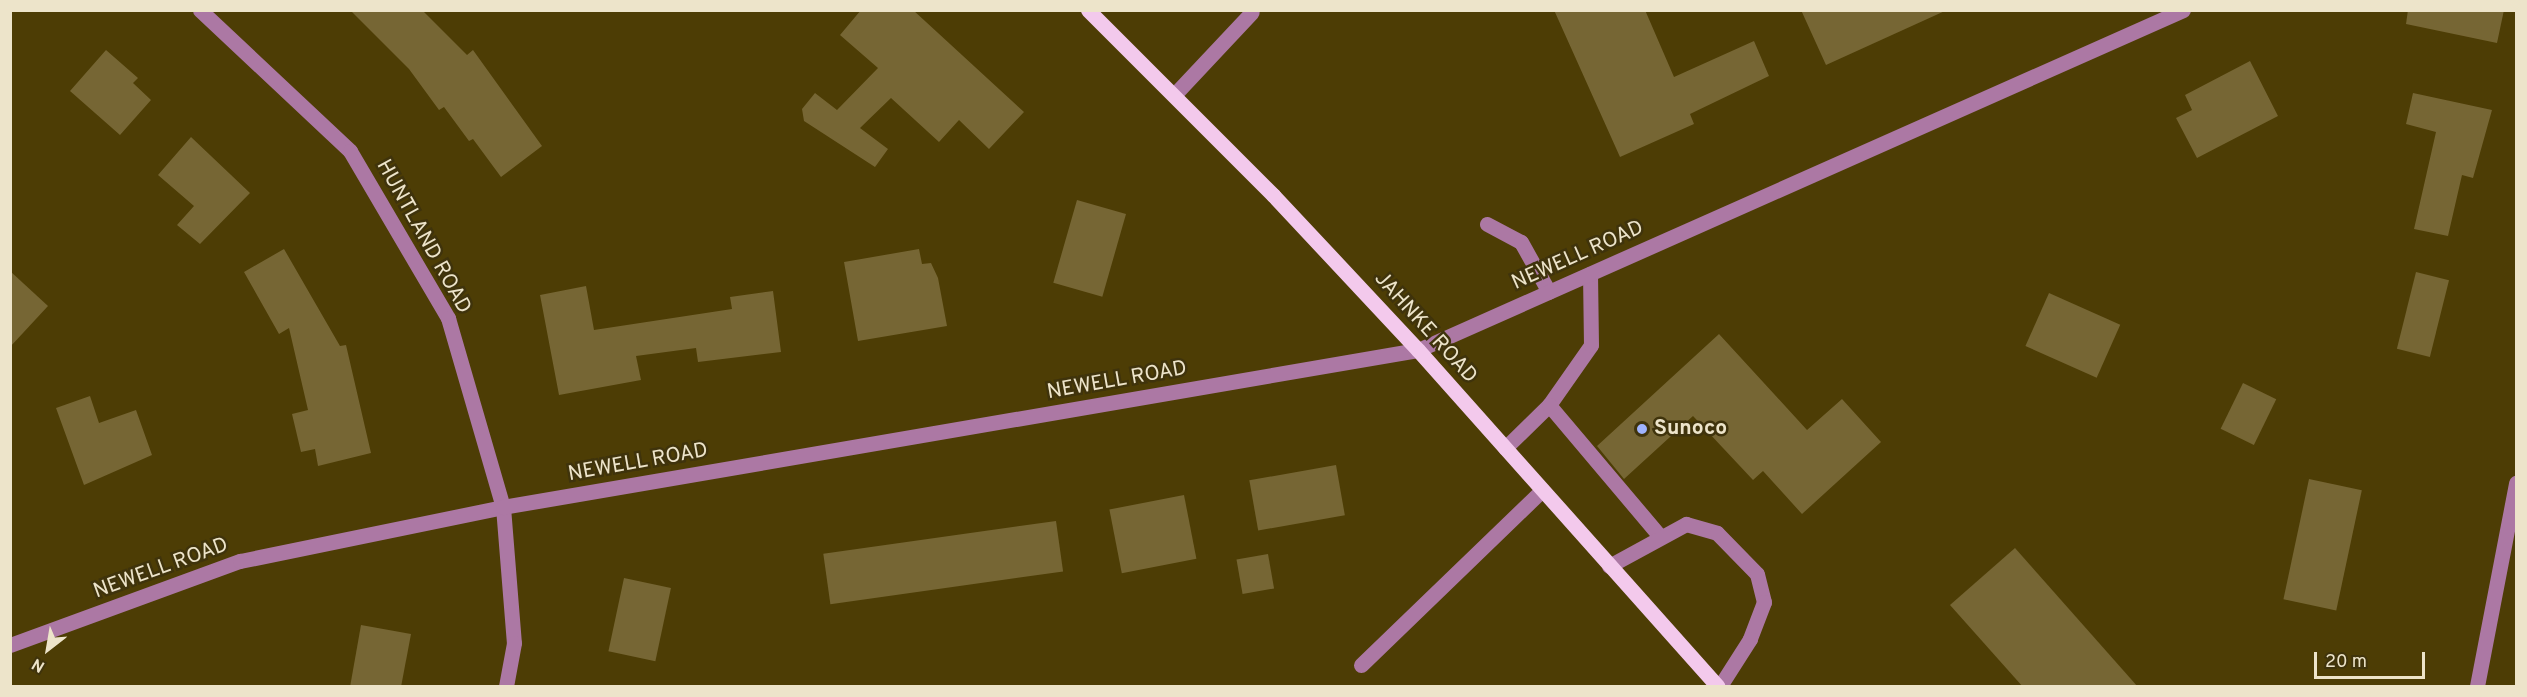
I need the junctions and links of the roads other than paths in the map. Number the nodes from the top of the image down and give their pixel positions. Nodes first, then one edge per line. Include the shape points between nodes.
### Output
1 (200, 10) edge
2 (1089, 10) edge
3 (2183, 10) edge
4 (1252, 12) edge
5 (1175, 94) junction
6 (1487, 224) dead end
7 (1590, 274) junction
8 (1549, 292) junction
9 (1418, 350) junction
10 (1549, 405) junction
11 (1505, 448) junction
12 (2517, 483) edge
13 (1542, 490) junction
14 (503, 507) junction
15 (1659, 535) junction
16 (2511, 544) edge
17 (1609, 566) junction
18 (10, 645) edge
19 (1361, 664) dead end
20 (506, 687) edge
21 (1718, 687) edge
22 (2477, 687) edge

1 - 14 street, HUNTLAND ROAD via 350,151 448,318
2 - 5 main road, JAHNKE ROAD
3 - 7 street, NEWELL ROAD
4 - 5 street
5 - 9 main road, JAHNKE ROAD
6 - 8 street via 1521,242
7 - 8 street, NEWELL ROAD
7 - 10 street via 1591,345
8 - 9 street, NEWELL ROAD
9 - 11 main road, JAHNKE ROAD
9 - 14 street, NEWELL ROAD
10 - 11 street
10 - 15 street
11 - 13 main road, JAHNKE ROAD
12 - 16 street
13 - 17 main road, JAHNKE ROAD
13 - 19 street
14 - 18 street, NEWELL ROAD via 240,561
14 - 20 street, HUNTLAND ROAD via 514,643
15 - 17 street
15 - 21 street via 1686,524 1717,533 1757,574 1764,602 1750,639
16 - 22 street
17 - 21 main road, JAHNKE ROAD

